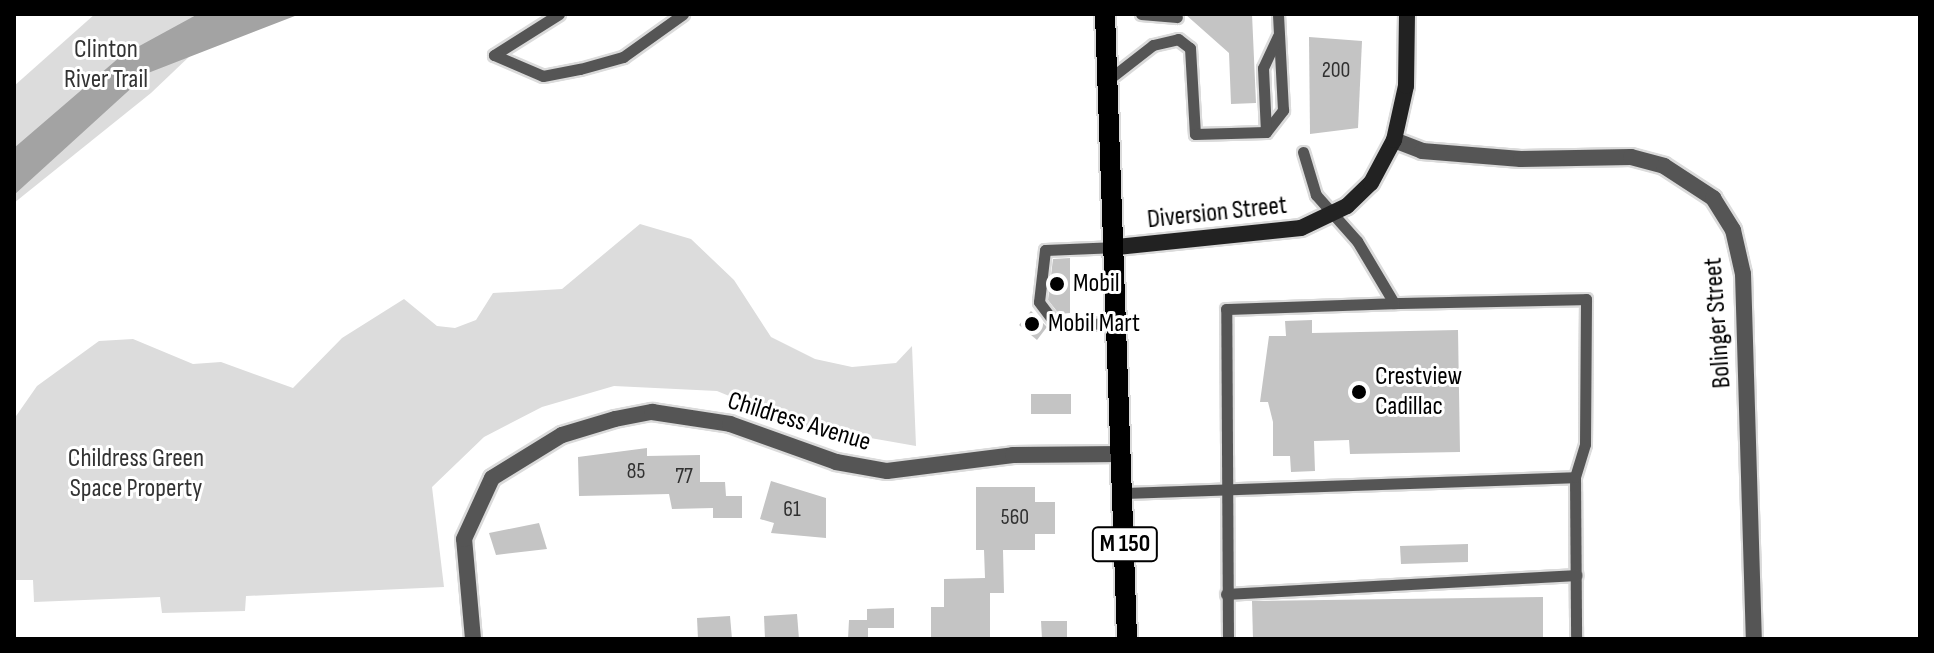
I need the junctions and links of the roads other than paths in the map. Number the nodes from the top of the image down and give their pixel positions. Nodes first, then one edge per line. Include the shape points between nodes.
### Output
1 (559, 14) edge
2 (683, 14) edge
3 (1105, 14) edge
4 (1141, 14) edge
5 (1278, 14) edge
6 (1407, 14) edge
7 (1177, 15) edge
8 (1279, 35) junction
9 (1178, 39) junction
10 (1108, 80) junction
11 (1266, 132) junction
12 (1394, 140) junction
13 (1303, 152) dead end
14 (1330, 217) junction
15 (1117, 247) junction
16 (1394, 303) junction
17 (1119, 324) junction
18 (1121, 454) junction
19 (1575, 477) junction
20 (1231, 488) junction
21 (1123, 493) junction
22 (1576, 575) junction
23 (1226, 594) junction
24 (473, 639) edge
25 (1127, 639) edge
26 (1228, 639) edge
27 (1576, 639) edge
28 (1754, 639) edge

1 - 2 lane via 494,55 543,76 580,69 623,57
3 - 10 main road, M 150
4 - 7 lane
5 - 8 lane
6 - 12 street, Diversion Street via 1406,86
7 - 9 lane
8 - 11 lane via 1263,68
8 - 11 lane via 1283,110
9 - 10 lane via 1153,45
9 - 11 lane via 1190,48 1195,134
10 - 15 main road, M 150
12 - 14 street, Diversion Street via 1371,183
12 - 28 street, Bolinger Street via 1422,151 1521,159 1631,157 1664,166 1713,198 1733,230 1743,274
13 - 14 lane
14 - 15 street, Diversion Street via 1280,232
14 - 16 lane via 1357,241
15 - 17 main road, M 150
15 - 17 lane via 1045,250 1039,302 1055,323
16 - 19 lane via 1586,299 1585,444
16 - 20 lane via 1226,309
17 - 18 main road, M 150
18 - 21 main road, M 150
18 - 24 street, Childress Avenue via 1013,455 887,471 836,462 730,424 652,412 562,435 492,478 464,539
19 - 20 lane
19 - 22 lane
20 - 21 lane
20 - 23 lane
21 - 25 main road, M 150
22 - 23 lane
22 - 27 lane
23 - 26 lane

